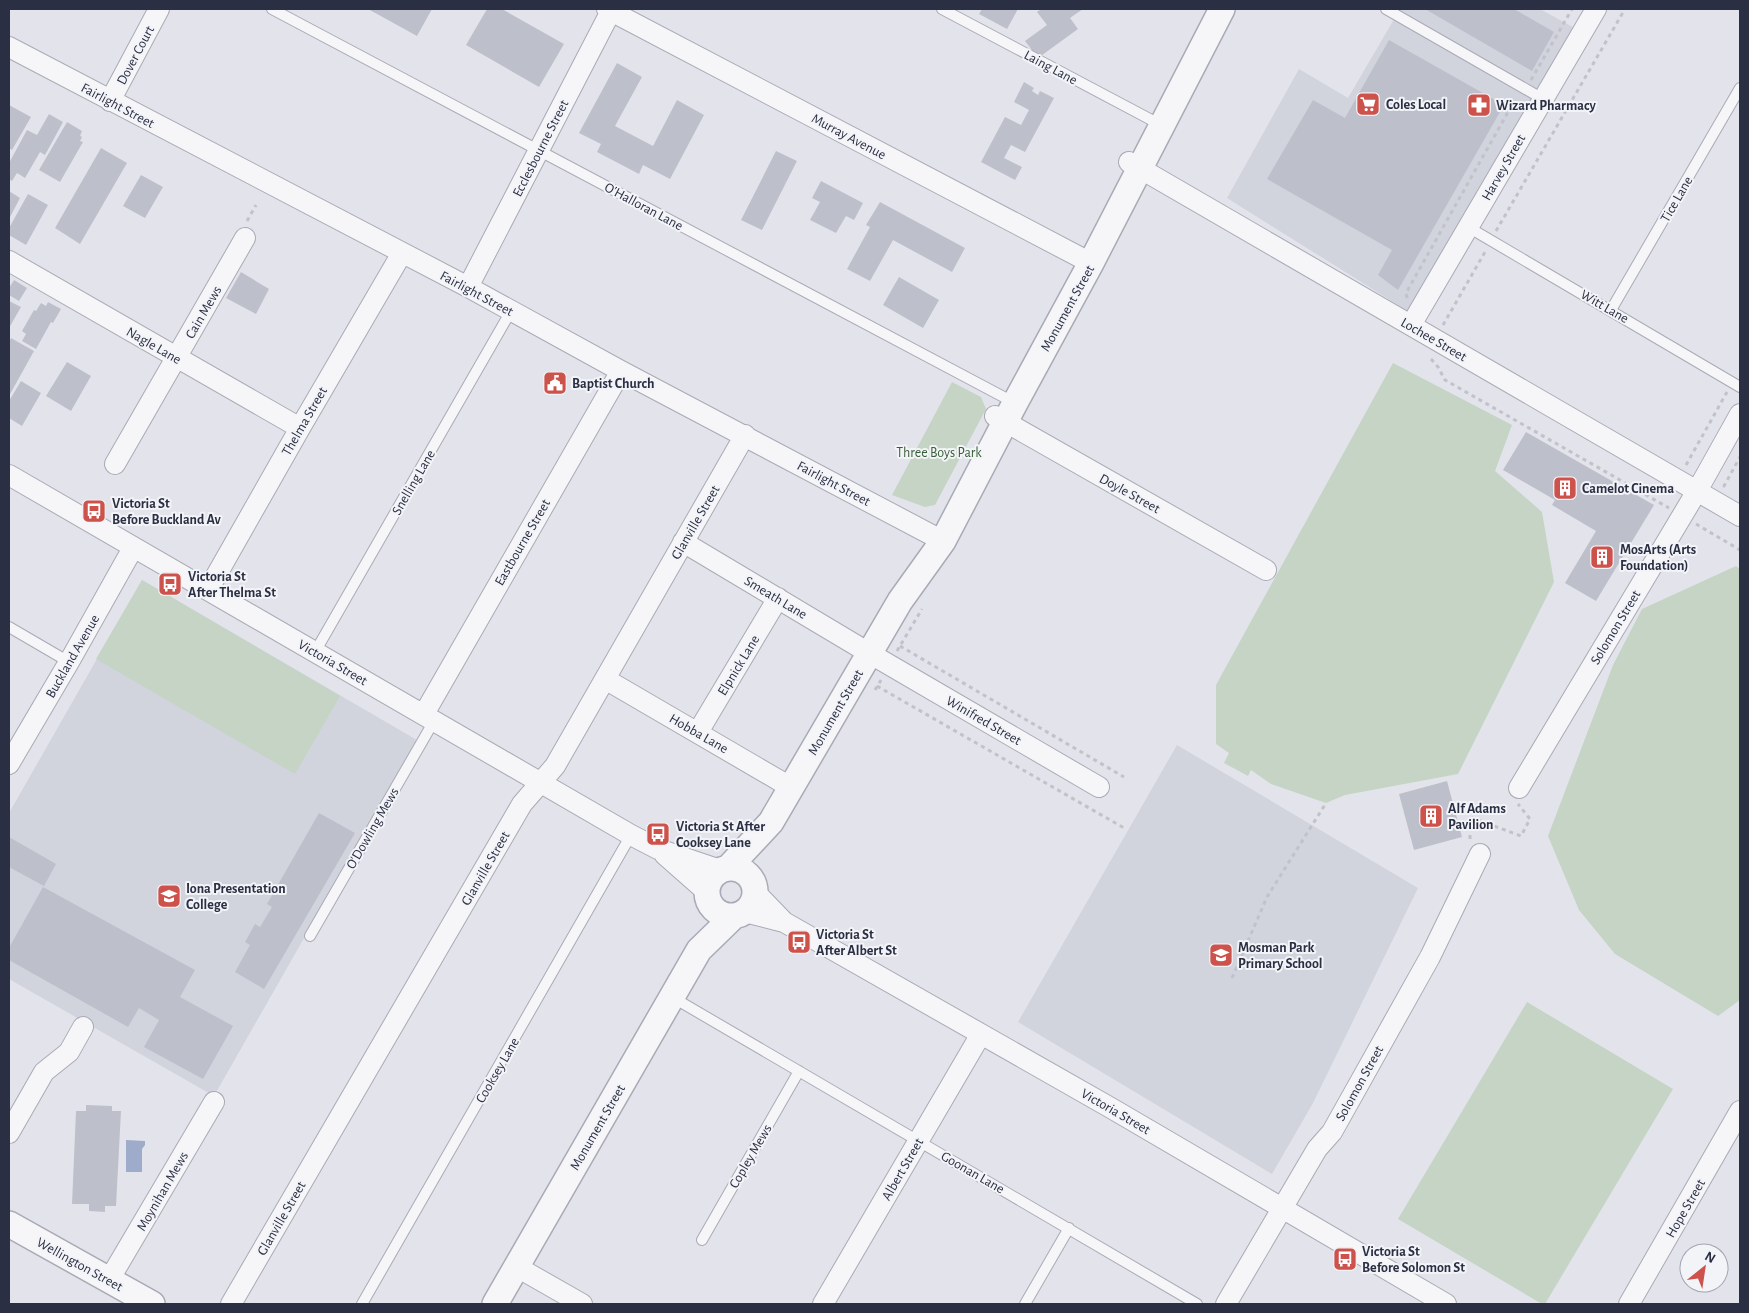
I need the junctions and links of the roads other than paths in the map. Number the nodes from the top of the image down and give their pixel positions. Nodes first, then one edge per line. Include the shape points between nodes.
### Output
1 (159, 9) edge
2 (272, 9) edge
3 (942, 9) edge
4 (1210, 9) edge
5 (1222, 9) edge
6 (1386, 9) edge
7 (1596, 9) edge
8 (610, 10) edge
9 (9, 47) edge
10 (1740, 88) edge
11 (1534, 94) junction
12 (110, 101) junction
13 (1156, 122) junction
14 (539, 150) junction
15 (1134, 165) junction
16 (1468, 227) junction
17 (245, 238) dead end
18 (402, 253) junction
19 (1086, 260) junction
20 (9, 261) edge
21 (468, 288) junction
22 (1611, 310) junction
23 (511, 311) junction
24 (1410, 325) junction
25 (177, 358) junction
26 (621, 370) junction
27 (1740, 387) edge
28 (1004, 409) junction
29 (1740, 414) edge
30 (300, 428) junction
31 (745, 435) junction
32 (115, 464) dead end
33 (9, 475) edge
34 (1697, 491) junction
35 (1740, 516) edge
36 (936, 537) junction
37 (683, 542) junction
38 (134, 548) junction
39 (1266, 570) dead end
40 (208, 590) junction
41 (778, 598) junction
42 (9, 627) edge
43 (315, 652) junction
44 (879, 659) junction
45 (69, 662) junction
46 (605, 679) junction
47 (429, 718) junction
48 (698, 732) junction
49 (9, 764) edge
50 (541, 783) junction
51 (1099, 787) dead end
52 (792, 788) junction
53 (1519, 788) road end
54 (771, 822) junction
55 (632, 835) junction
56 (658, 849) junction
57 (1480, 854) road end
58 (724, 869) junction
59 (708, 897) junction
60 (747, 901) junction
61 (310, 936) dead end
62 (699, 950) junction
63 (671, 996) junction
64 (83, 1027) dead end
65 (981, 1034) junction
66 (799, 1071) junction
67 (214, 1102) dead end
68 (1740, 1111) edge
69 (9, 1133) edge
70 (918, 1141) junction
71 (1282, 1209) junction
72 (9, 1224) edge
73 (1069, 1228) junction
74 (702, 1240) dead end
75 (517, 1267) junction
76 (109, 1280) junction
77 (152, 1304) edge
78 (231, 1304) edge
79 (362, 1304) edge
80 (495, 1304) edge
81 (582, 1304) edge
82 (823, 1304) edge
83 (1025, 1304) edge
84 (1197, 1304) edge
85 (1226, 1304) edge
86 (1446, 1304) edge
87 (1629, 1304) edge

1 - 12 street, Dover Court
2 - 14 lane, O'Halloran Lane
3 - 13 lane, Laing Lane
4 - 13 street, Monument Street
5 - 13 street, Monument Street
6 - 11 lane
7 - 11 street, Harvey Street
8 - 14 street, Ecclesbourne Street
8 - 19 street, Murray Avenue
9 - 12 street, Fairlight Street
10 - 22 lane, Tice Lane
11 - 16 street, Harvey Street
12 - 18 street, Fairlight Street
13 - 15 street, Monument Street
14 - 21 street, Ecclesbourne Street
14 - 28 lane, O'Halloran Lane
15 - 19 street, Monument Street
15 - 24 street, Lochee Street
16 - 22 lane, Witt Lane
16 - 24 street, Harvey Street
17 - 25 street, Cain Mews
18 - 21 street, Fairlight Street
18 - 30 street, Thelma Street
19 - 28 street, Monument Street
20 - 25 street, Nagle Lane
21 - 23 street, Fairlight Street
22 - 27 lane, Witt Lane
23 - 26 street, Fairlight Street
23 - 43 lane, Snelling Lane
24 - 34 street, Lochee Street
25 - 30 street, Nagle Lane
25 - 32 street, Cain Mews
26 - 31 street, Fairlight Street
26 - 47 street, Eastbourne Street
28 - 36 street, Monument Street
28 - 39 street, Doyle Street
29 - 34 street, Solomon Street
30 - 40 street, Thelma Street
31 - 36 street, Fairlight Street
31 - 37 street, Glanville Street
33 - 38 street, Victoria Street
34 - 35 street, Lochee Street
34 - 53 street, Solomon Street
36 - 44 street, Monument Street via 912,603
37 - 41 street, Smeath Lane
37 - 46 street, Glanville Street
38 - 40 street, Victoria Street
38 - 45 street, Buckland Avenue
40 - 43 street, Victoria Street
41 - 44 street, Smeath Lane
41 - 48 street, Elpnick Lane
42 - 45 lane
43 - 47 street, Victoria Street
44 - 51 street, Winifred Street
44 - 52 street, Monument Street
45 - 49 street, Buckland Avenue
46 - 48 street, Hobba Lane
46 - 50 street, Glanville Street via 555,766
47 - 50 street, Victoria Street
47 - 61 lane, O'Dowling Mews
48 - 52 street, Hobba Lane
50 - 55 street, Victoria Street
50 - 78 street, Glanville Street via 522,804
52 - 54 street, Monument Street
54 - 58 street, Monument Street
54 - 60 street, Monument Street
55 - 56 street, Victoria Street
55 - 79 lane, Cooksey Lane
56 - 58 street, Victoria Street
56 - 59 street, Victoria Street
57 - 71 street, Solomon Street via 1421,974 1332,1132 1317,1149
58 - 59 street via 710,879
58 - 60 street via 736,868 750,875
59 - 60 street via 713,908 720,913
59 - 62 street, Monument Street
60 - 62 street, Monument Street
60 - 65 street, Victoria Street
62 - 63 street, Monument Street
63 - 66 lane, Goonan Lane
63 - 75 street, Monument Street
64 - 69 street via 69,1052 44,1072
65 - 70 street, Albert Street
65 - 71 street, Victoria Street
66 - 70 lane, Goonan Lane
66 - 74 lane, Copley Mews
67 - 76 street, Moynihan Mews
68 - 87 street, Hope Street
70 - 73 lane, Goonan Lane
70 - 82 street, Albert Street
71 - 85 street, Solomon Street
71 - 86 street, Victoria Street
72 - 76 street, Wellington Street
73 - 83 lane
73 - 84 lane, Goonan Lane
75 - 80 street, Monument Street
75 - 81 street
76 - 77 street, Wellington Street

